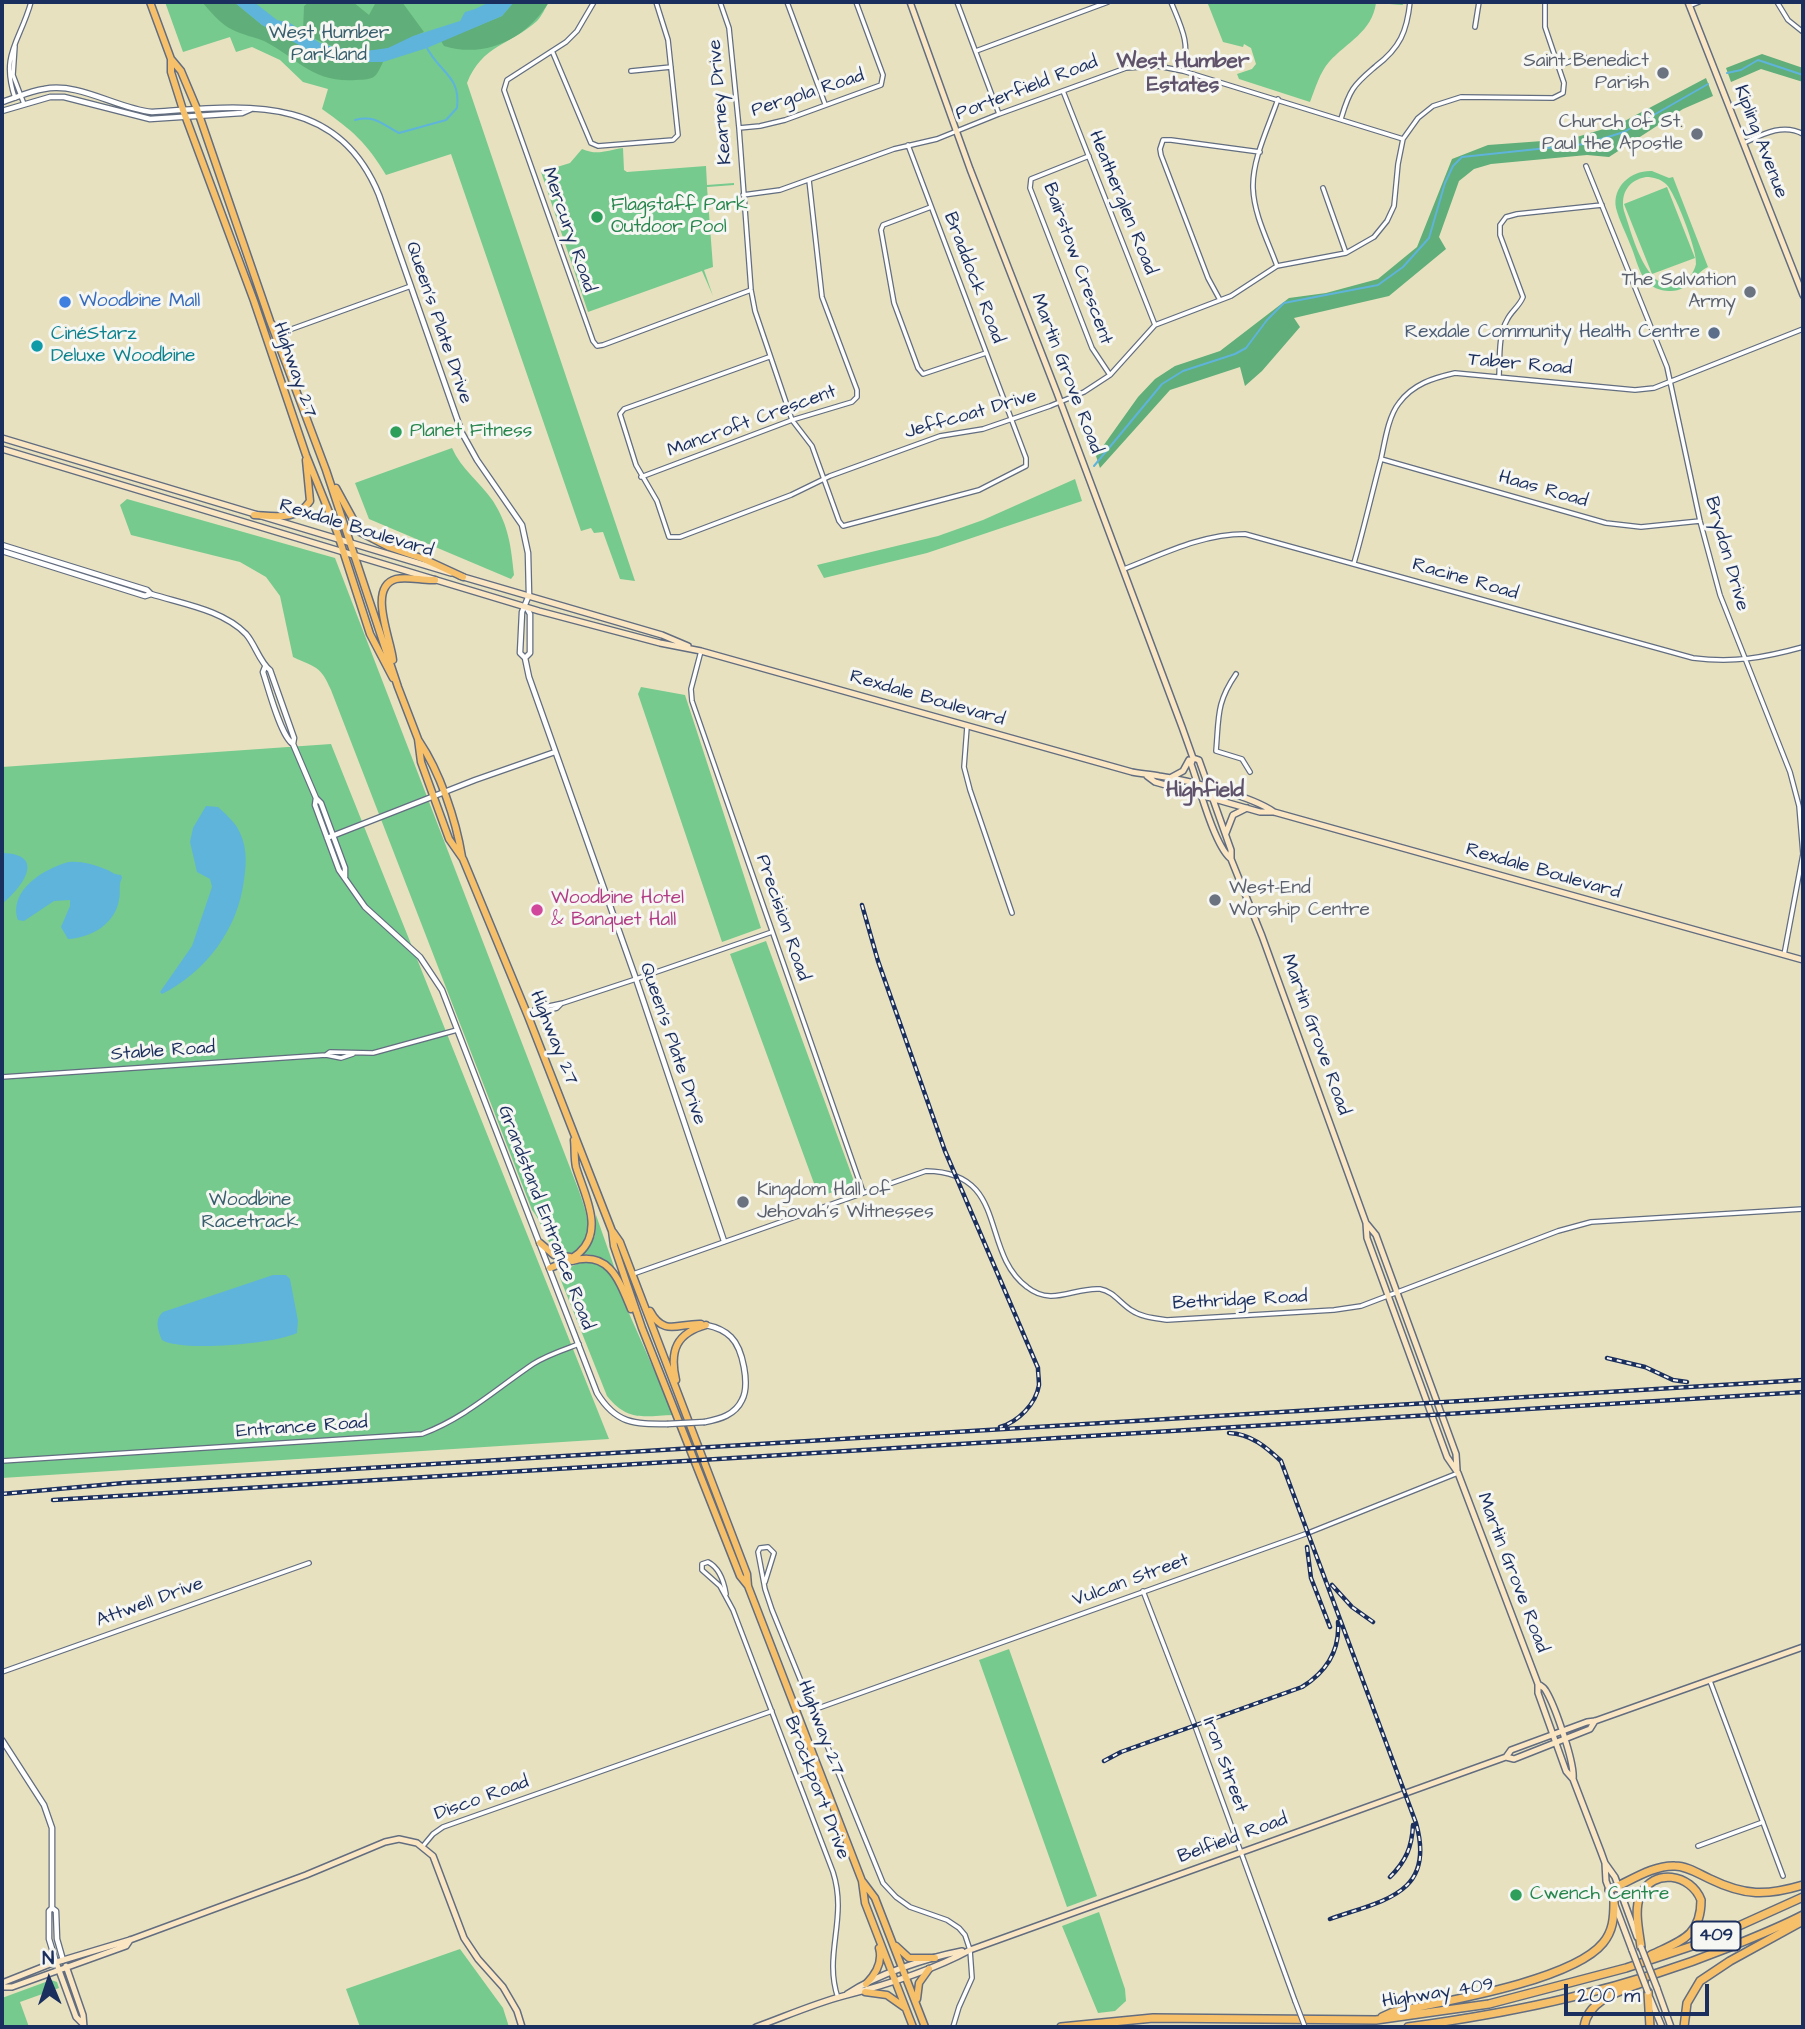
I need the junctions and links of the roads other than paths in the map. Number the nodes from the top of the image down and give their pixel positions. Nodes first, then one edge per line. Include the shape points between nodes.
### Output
1 (31, 2) edge
2 (150, 2) edge
3 (594, 2) edge
4 (656, 2) edge
5 (720, 2) edge
6 (787, 2) edge
7 (856, 2) edge
8 (909, 2) edge
9 (957, 2) edge
10 (1108, 2) edge
11 (1171, 2) edge
12 (1410, 2) edge
13 (1479, 2) edge
14 (1545, 2) edge
15 (1699, 2) edge
16 (1777, 2) edge
17 (1689, 4) edge
18 (1475, 27) dead end
19 (1803, 32) edge
20 (976, 51) junction
21 (552, 52) junction
22 (1584, 56) dead end
23 (171, 59) junction
24 (1558, 66) junction
25 (671, 67) junction
26 (631, 71) dead end
27 (1184, 71) junction
28 (1063, 91) junction
29 (18, 97) junction
30 (102, 99) junction
31 (1278, 99) junction
32 (2, 102) edge
33 (24, 104) junction
34 (825, 104) junction
35 (100, 107) junction
36 (2, 111) edge
37 (185, 113) junction
38 (198, 113) junction
39 (999, 114) junction
40 (1341, 119) junction
41 (739, 128) junction
42 (956, 131) junction
43 (1803, 134) edge
44 (1403, 139) junction
45 (1744, 143) junction
46 (908, 145) junction
47 (1260, 152) junction
48 (1089, 156) junction
49 (1586, 166) dead end
50 (809, 180) junction
51 (1323, 188) dead end
52 (743, 195) junction
53 (1602, 205) junction
54 (931, 207) junction
55 (1346, 253) junction
56 (1277, 266) junction
57 (411, 286) junction
58 (751, 290) junction
59 (1803, 295) edge
60 (1220, 300) junction
61 (270, 321) junction
62 (1156, 325) junction
63 (1803, 329) edge
64 (289, 330) junction
65 (986, 353) junction
66 (285, 356) junction
67 (769, 357) junction
68 (1110, 374) junction
69 (1499, 376) junction
70 (1672, 383) junction
71 (1060, 402) junction
72 (1011, 420) junction
73 (792, 421) junction
74 (2, 438) edge
75 (2, 449) edge
76 (306, 455) junction
77 (1381, 459) junction
78 (326, 470) junction
79 (641, 477) junction
80 (824, 480) junction
81 (254, 515) junction
82 (1700, 521) junction
83 (340, 541) junction
84 (2, 545) edge
85 (351, 545) junction
86 (2, 551) edge
87 (344, 553) junction
88 (356, 557) junction
89 (1354, 563) junction
90 (1124, 569) junction
91 (463, 577) junction
92 (435, 580) junction
93 (151, 594) junction
94 (529, 596) junction
95 (526, 607) junction
96 (1803, 647) edge
97 (701, 651) junction
98 (525, 658) junction
99 (1746, 661) junction
100 (393, 669) junction
101 (1236, 674) dead end
102 (398, 687) junction
103 (967, 727) junction
104 (418, 739) junction
105 (555, 752) junction
106 (1192, 755) junction
107 (1250, 772) dead end
108 (1146, 775) junction
109 (1170, 778) junction
110 (1199, 785) junction
111 (1209, 788) junction
112 (443, 792) junction
113 (1202, 795) junction
114 (434, 796) junction
115 (1213, 798) junction
116 (1248, 808) junction
117 (1274, 812) junction
118 (1226, 833) junction
119 (330, 837) junction
120 (463, 859) junction
121 (1231, 859) junction
122 (1012, 914) dead end
123 (772, 932) junction
124 (1784, 955) junction
125 (1803, 960) edge
126 (636, 979) junction
127 (528, 1016) junction
128 (457, 1030) junction
129 (2, 1077) edge
130 (574, 1134) junction
131 (863, 1192) junction
132 (1803, 1209) edge
133 (1366, 1223) junction
134 (612, 1231) junction
135 (724, 1241) junction
136 (540, 1243) junction
137 (576, 1256) junction
138 (567, 1260) junction
139 (551, 1268) junction
140 (633, 1274) junction
141 (637, 1287) junction
142 (1396, 1292) junction
143 (1388, 1295) junction
144 (706, 1325) junction
145 (642, 1328) junction
146 (579, 1344) junction
147 (684, 1409) junction
148 (2, 1461) edge
149 (1458, 1473) junction
150 (309, 1563) dead end
151 (765, 1582) junction
152 (748, 1586) junction
153 (1143, 1591) junction
154 (726, 1594) junction
155 (1803, 1647) edge
156 (2, 1672) edge
157 (1710, 1680) junction
158 (1538, 1684) junction
159 (813, 1710) junction
160 (772, 1711) junction
161 (1595, 1721) junction
162 (1562, 1731) junction
163 (1553, 1735) junction
164 (2, 1740) edge
165 (1564, 1740) junction
166 (1556, 1743) junction
167 (1506, 1757) junction
168 (1573, 1779) junction
169 (1763, 1822) junction
170 (423, 1846) junction
171 (1698, 1846) dead end
172 (1240, 1853) junction
173 (1605, 1863) junction
174 (1783, 1876) dead end
175 (862, 1881) junction
176 (1803, 1885) edge
177 (1618, 1886) junction
178 (1609, 1890) junction
179 (1803, 1897) edge
180 (1614, 1902) junction
181 (52, 1908) junction
182 (1803, 1915) edge
183 (1803, 1921) edge
184 (878, 1936) junction
185 (130, 1940) junction
186 (892, 1941) junction
187 (1641, 1947) junction
188 (971, 1950) junction
189 (935, 1958) junction
190 (63, 1960) junction
191 (56, 1962) junction
192 (66, 1968) junction
193 (1626, 1968) junction
194 (1679, 1968) junction
195 (929, 1969) junction
196 (59, 1970) junction
197 (905, 1973) junction
198 (894, 1977) junction
199 (866, 1984) junction
200 (2, 1985) edge
201 (865, 1992) junction
202 (1648, 1992) junction
203 (841, 1997) junction
204 (918, 2008) junction
205 (906, 2009) junction
206 (1376, 2020) junction
207 (83, 2025) edge
208 (523, 2027) edge
209 (756, 2027) edge
210 (913, 2027) edge
211 (925, 2027) edge
212 (953, 2027) edge
213 (1061, 2027) edge
214 (1305, 2027) edge
215 (1408, 2027) edge
216 (1584, 2027) edge
217 (1650, 2027) edge
218 (1662, 2027) edge
219 (1671, 2027) edge
220 (1684, 2027) edge

1 - 29 street via 15,44 12,69
2 - 23 main road, Highway 27
3 - 21 street, Mercury Road via 577,31
4 - 25 street
5 - 41 street, Kearney Drive via 729,28
6 - 34 street
7 - 34 street, Pergola Road via 883,80 881,85
8 - 42 main road, Martin Grove Road
9 - 20 street
10 - 20 street
11 - 27 street via 1186,44
12 - 40 street via 1399,45 1358,82
13 - 18 street
14 - 24 street via 1545,27
15 - 17 street
16 - 19 street
17 - 45 main road, Kipling Avenue
20 - 39 street
21 - 25 street via 591,142 598,146 673,140 678,135
21 - 58 street, Mercury Road via 508,80 504,90 597,346
22 - 24 street
23 - 37 main road, Highway 27
23 - 38 main road, Highway 27 via 181,71
24 - 44 street via 1565,86 1558,97 1452,99 1423,113
25 - 26 street
27 - 28 street, Porterfield Road via 1137,66
27 - 31 street, Porterfield Road
28 - 39 street, Porterfield Road
28 - 48 street, Heatherglen Road
29 - 30 street, Queen's Plate Drive via 59,88
29 - 32 street, Queen's Plate Drive
29 - 33 street
30 - 35 street
30 - 37 street, Queen's Plate Drive via 140,111
31 - 40 street, Porterfield Road
31 - 47 street
33 - 35 street, Queen's Plate Drive via 64,97
33 - 36 street, Queen's Plate Drive
34 - 41 street, Pergola Road via 760,127
35 - 37 street, Queen's Plate Drive via 150,119
37 - 38 street, Queen's Plate Drive
37 - 76 main road, Highway 27
38 - 57 street, Queen's Plate Drive via 242,113 251,108 286,111 336,135 361,161 377,191
38 - 61 main road, Highway 27
39 - 42 street, Porterfield Road
40 - 44 street, Porterfield Road
41 - 52 street, Kearney Drive
42 - 46 street, Porterfield Road
42 - 71 main road, Martin Grove Road
43 - 45 street via 1787,128
44 - 55 street, Jeffcoat Drive via 1390,215 1374,237
45 - 59 main road, Kipling Avenue
46 - 50 street, Porterfield Road
46 - 54 street, Braddock Road
47 - 56 street via 1253,179 1255,203
47 - 60 street via 1171,140 1160,144 1203,266
48 - 62 street, Heatherglen Road
48 - 68 street, Bairstow Crescent via 1031,179 1030,188 1092,348
49 - 53 street, Brydon Drive
50 - 52 street, Porterfield Road
50 - 73 street, Mancroft Crescent via 822,297 857,397
51 - 55 street
52 - 58 street, Kearney Drive
53 - 69 street via 1517,214 1500,225 1523,297 1503,329
53 - 70 street, Brydon Drive
54 - 65 street, Braddock Road
54 - 65 street via 883,225 881,230 894,303 918,368 923,374
55 - 56 street, Jeffcoat Drive
56 - 60 street, Jeffcoat Drive
57 - 64 street
57 - 94 street, Queen's Plate Drive via 462,433 522,525
58 - 67 street, Kearney Drive
60 - 62 street, Jeffcoat Drive
61 - 64 street
61 - 66 main road, Highway 27
62 - 68 street, Jeffcoat Drive
63 - 70 street, Taber Road
64 - 66 street via 284,339
65 - 72 street, Braddock Road
66 - 78 main road, Highway 27
67 - 73 street, Kearney Drive
67 - 79 street, Jeffcoat Drive via 624,409 619,417
68 - 71 street, Jeffcoat Drive via 1098,385
69 - 70 street, Taber Road via 1635,390
69 - 77 street, Taber Road via 1455,373 1414,388 1394,411
70 - 82 street, Brydon Drive
71 - 72 street, Jeffcoat Drive
71 - 90 main road, Martin Grove Road
72 - 80 street, Jeffcoat Drive via 940,436
72 - 80 street, Braddock Road via 1026,466 979,491 843,526
73 - 79 street, Mancroft Crescent
73 - 80 street, Kearney Drive via 813,446
74 - 81 main road, Rexdale Boulevard
75 - 87 main road, Rexdale Boulevard
76 - 81 main road via 310,501 305,509 294,515
76 - 83 main road, Highway 27
77 - 82 street, Haas Road via 1606,523 1641,527
77 - 89 street, Taber Road
78 - 85 main road, Highway 27
78 - 91 main road via 360,532
79 - 80 street, Jeffcoat Drive via 657,501 669,537 674,538
81 - 83 main road, Rexdale Boulevard
82 - 99 street, Brydon Drive via 1720,595
83 - 85 main road, Rexdale Boulevard
83 - 87 main road, Highway 27
84 - 93 street
85 - 88 main road, Highway 27
85 - 91 main road, Rexdale Boulevard
86 - 93 street via 145,596
87 - 88 main road, Rexdale Boulevard
87 - 102 main road, Highway 27 via 370,634
88 - 92 main road, Rexdale Boulevard
88 - 100 main road, Highway 27
89 - 90 street, Racine Road via 1245,534 1221,534
89 - 99 street, Racine Road via 1661,650 1706,660
90 - 106 main road, Martin Grove Road
91 - 94 main road, Rexdale Boulevard
92 - 95 main road, Rexdale Boulevard
92 - 100 main road via 396,579 382,593
93 - 119 street, Grandstand Entrance Road via 228,620 255,645 271,697
94 - 95 street, Queen's Plate Drive
94 - 97 main road, Rexdale Boulevard
95 - 97 main road, Rexdale Boulevard
95 - 98 street, Queen's Plate Drive via 530,653
95 - 98 street, Queen's Plate Drive via 520,641
96 - 99 street, Racine Road
97 - 103 main road, Rexdale Boulevard
97 - 123 street, Precision Road via 692,701
98 - 105 street, Queen's Plate Drive
99 - 124 street, Brydon Drive via 1799,806 1803,854
100 - 102 main road, Highway 27
101 - 107 street via 1219,707 1216,751 1242,759
102 - 104 main road, Highway 27
103 - 108 main road, Rexdale Boulevard
103 - 122 street via 964,767
104 - 112 main road, Highway 27 via 431,758
104 - 114 main road, Highway 27
105 - 112 street
105 - 126 street, Queen's Plate Drive
106 - 109 main road via 1183,771
106 - 110 main road, Martin Grove Road
106 - 111 main road, Martin Grove Road via 1199,760
108 - 109 main road, Rexdale Boulevard
108 - 113 main road, Rexdale Boulevard via 1155,782
109 - 110 main road, Rexdale Boulevard
110 - 111 main road, Rexdale Boulevard
110 - 113 main road, Martin Grove Road
111 - 115 main road, Martin Grove Road
111 - 117 main road, Rexdale Boulevard via 1264,804
112 - 114 street
112 - 120 main road, Highway 27
113 - 115 main road, Rexdale Boulevard
113 - 121 main road, Martin Grove Road via 1223,852
114 - 119 street
114 - 120 main road, Highway 27 via 449,839
115 - 116 main road, Rexdale Boulevard
115 - 118 main road, Martin Grove Road
116 - 117 main road, Rexdale Boulevard
116 - 118 main road via 1233,815
117 - 124 main road, Rexdale Boulevard
118 - 121 main road, Martin Grove Road
119 - 128 street, Grandstand Entrance Road via 339,870 365,906 410,946 430,971
120 - 127 main road, Highway 27
121 - 133 main road, Martin Grove Road
123 - 126 street
123 - 131 street, Precision Road
124 - 125 main road, Rexdale Boulevard
126 - 127 street via 535,1009
126 - 135 street, Queen's Plate Drive
127 - 130 main road, Highway 27
128 - 129 street, Stable Road via 373,1053 330,1052
128 - 136 street, Grandstand Entrance Road
130 - 134 main road, Highway 27
130 - 137 main road via 575,1164 593,1223 589,1241
131 - 135 street, Bethridge Road
131 - 143 street, Bethridge Road via 926,1171 947,1171 967,1180 981,1194 1008,1262 1028,1289 1064,1296 1101,1289 1131,1311 1148,1317 1167,1320 1334,1310
132 - 142 street, Bethridge Road via 1591,1222
133 - 142 main road, Martin Grove Road via 1376,1236
133 - 143 main road, Martin Grove Road
134 - 140 main road, Highway 27
134 - 145 main road, Highway 27
135 - 140 street, Bethridge Road
136 - 137 main road via 559,1257
136 - 139 street, Grandstand Entrance Road
137 - 138 main road
138 - 139 main road
138 - 145 main road via 587,1258 604,1263
139 - 146 street, Grandstand Entrance Road
140 - 141 main road, Highway 27
141 - 144 main road via 659,1324 671,1328
141 - 147 main road, Highway 27
142 - 143 street, Bethridge Road
142 - 149 main road, Martin Grove Road via 1456,1454
143 - 149 main road, Martin Grove Road via 1447,1457
144 - 146 street, Grandstand Entrance Road, bridge via 733,1339 746,1388 730,1414 705,1422 629,1422 617,1416 597,1393
144 - 147 main road via 687,1331 673,1356
145 - 152 main road, Highway 27 via 740,1576
146 - 148 street, Entrance Road via 534,1363 456,1419 422,1434
147 - 152 main road, Highway 27
149 - 153 street, Vulcan Street via 1308,1533
149 - 158 main road, Martin Grove Road
150 - 156 street, Attwell Drive
151 - 151 street via 774,1553 768,1547 758,1552
151 - 159 street
152 - 175 main road, Highway 27
153 - 159 street, Vulcan Street
153 - 172 street, Iron Street
154 - 154 street, Brockport Drive via 715,1566 702,1564 704,1573
154 - 160 street, Brockport Drive
155 - 157 main road, Belfield Road
157 - 161 main road, Belfield Road
157 - 169 street
158 - 162 main road, Martin Grove Road via 1545,1689
158 - 163 main road, Martin Grove Road
159 - 188 street via 883,1882 910,1907 959,1928
160 - 170 street, Disco Road via 443,1827
160 - 203 street, Brockport Drive via 836,1882 838,1920 831,1973
161 - 162 main road, Belfield Road
161 - 165 main road, Belfield Road via 1590,1729
162 - 163 main road, Belfield Road
162 - 165 main road, Martin Grove Road
163 - 166 main road, Martin Grove Road
163 - 167 main road, Belfield Road via 1511,1750
164 - 181 street via 44,1805 52,1828
165 - 166 main road, Belfield Road
165 - 168 main road, Martin Grove Road
166 - 167 main road, Belfield Road via 1514,1759
166 - 168 main road, Martin Grove Road
167 - 172 main road, Belfield Road
168 - 173 main road, Martin Grove Road
169 - 171 street
169 - 174 street
170 - 185 main road, Disco Road via 406,1839 385,1842
170 - 208 main road via 435,1860 464,1938 503,1988
172 - 188 main road, Belfield Road
172 - 214 street, Iron Street, bridge
173 - 177 main road, Martin Grove Road
173 - 178 main road, Martin Grove Road
175 - 184 main road, Highway 27
175 - 186 main road, Highway 27 via 875,1898
176 - 177 highway via 1752,1893 1731,1889 1677,1865
177 - 178 highway
177 - 187 main road, Martin Grove Road
178 - 180 main road, Martin Grove Road
179 - 193 highway, Highway 409 / 409 via 1701,1943
180 - 202 main road, Martin Grove Road, bridge
180 - 206 highway via 1608,1936 1589,1956 1485,1994 1393,2012
181 - 190 street
181 - 191 street via 49,1939
182 - 194 highway, Highway 409 / 409
183 - 220 highway via 1700,1981 1687,2003
184 - 198 main road, Highway 27
184 - 199 main road via 879,1966
185 - 190 main road, Disco Road
185 - 192 main road, Disco Road
186 - 189 main road via 909,1958
186 - 197 main road, Highway 27
187 - 193 highway via 1638,1903 1645,1889 1671,1876 1691,1885 1702,1900 1698,1925 1677,1943
187 - 219 main road, Martin Grove Road, bridge
188 - 189 main road, Belfield Road
188 - 195 main road, Belfield Road
188 - 212 street via 972,1978
189 - 197 main road, Belfield Road
190 - 191 main road, Disco Road
190 - 192 main road
191 - 196 main road
191 - 200 main road, Disco Road
192 - 196 main road, Disco Road
192 - 207 main road
193 - 206 highway, Highway 409 / 409 via 1489,2004
194 - 215 highway, Highway 409 / 409 via 1496,2015
194 - 216 highway via 1608,1997 1589,2012
195 - 197 main road, Belfield Road
195 - 204 main road via 917,1989
196 - 200 main road, Disco Road via 12,1987
196 - 207 main road
197 - 198 main road, Belfield Road
197 - 204 main road, Highway 27
198 - 199 main road, Belfield Road
198 - 201 main road, Belfield Road
198 - 205 main road, Highway 27
199 - 203 main road, Belfield Road
201 - 203 main road, Belfield Road
201 - 205 main road via 887,1995
202 - 217 highway
202 - 218 main road, Martin Grove Road
203 - 209 main road, Belfield Road
204 - 211 main road, Highway 27
205 - 210 main road, Highway 27
206 - 213 highway, Highway 409 / 409 via 1153,2018

